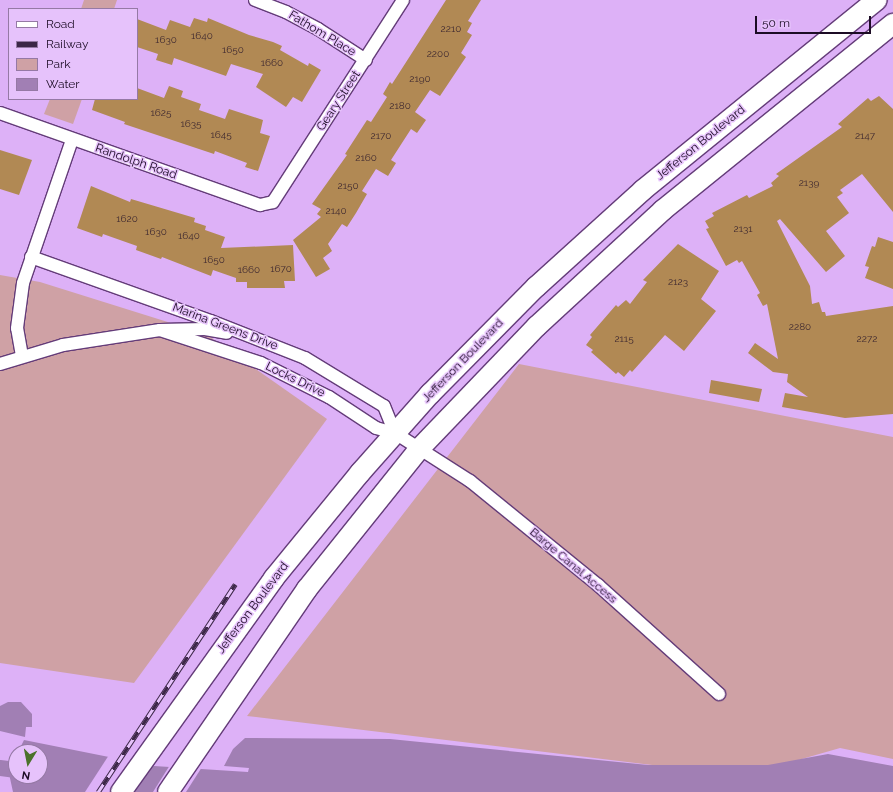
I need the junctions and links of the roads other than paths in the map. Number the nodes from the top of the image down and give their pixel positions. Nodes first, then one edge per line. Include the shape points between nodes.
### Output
1 (255, 0) edge
2 (403, 0) edge
3 (877, 0) edge
4 (893, 24) edge
5 (366, 60) junction
6 (0, 113) edge
7 (72, 140) junction
8 (273, 202) joint
9 (31, 257) junction
10 (160, 330) junction
11 (256, 339) junction
12 (22, 356) junction
13 (0, 364) edge
14 (395, 433) junction
15 (419, 449) junction
16 (719, 694) dead end
17 (121, 792) edge
18 (168, 792) edge

1 - 5 street, Fathom Place via 318,28
2 - 5 street, Geary Street
3 - 14 main road, Jefferson Boulevard via 637,196 536,287
4 - 15 main road via 663,210 537,326
5 - 8 street, Geary Street
6 - 7 street, Randolph Road
7 - 8 street, Randolph Road via 260,205
7 - 9 street
9 - 11 street, Marina Greens Drive
9 - 12 street via 23,283 18,314 17,328
10 - 11 street, Locks Drive via 205,329
10 - 12 street, Locks Drive via 63,345
10 - 14 street, Locks Drive via 261,363 329,397 376,428
11 - 14 street, Marina Greens Drive via 304,358 384,406
12 - 13 street, Locks Drive
14 - 15 street, Locks Drive
14 - 17 main road, Jefferson Boulevard via 274,578
15 - 16 street, Barge Canal Access via 476,486 598,585
15 - 18 main road via 307,589

